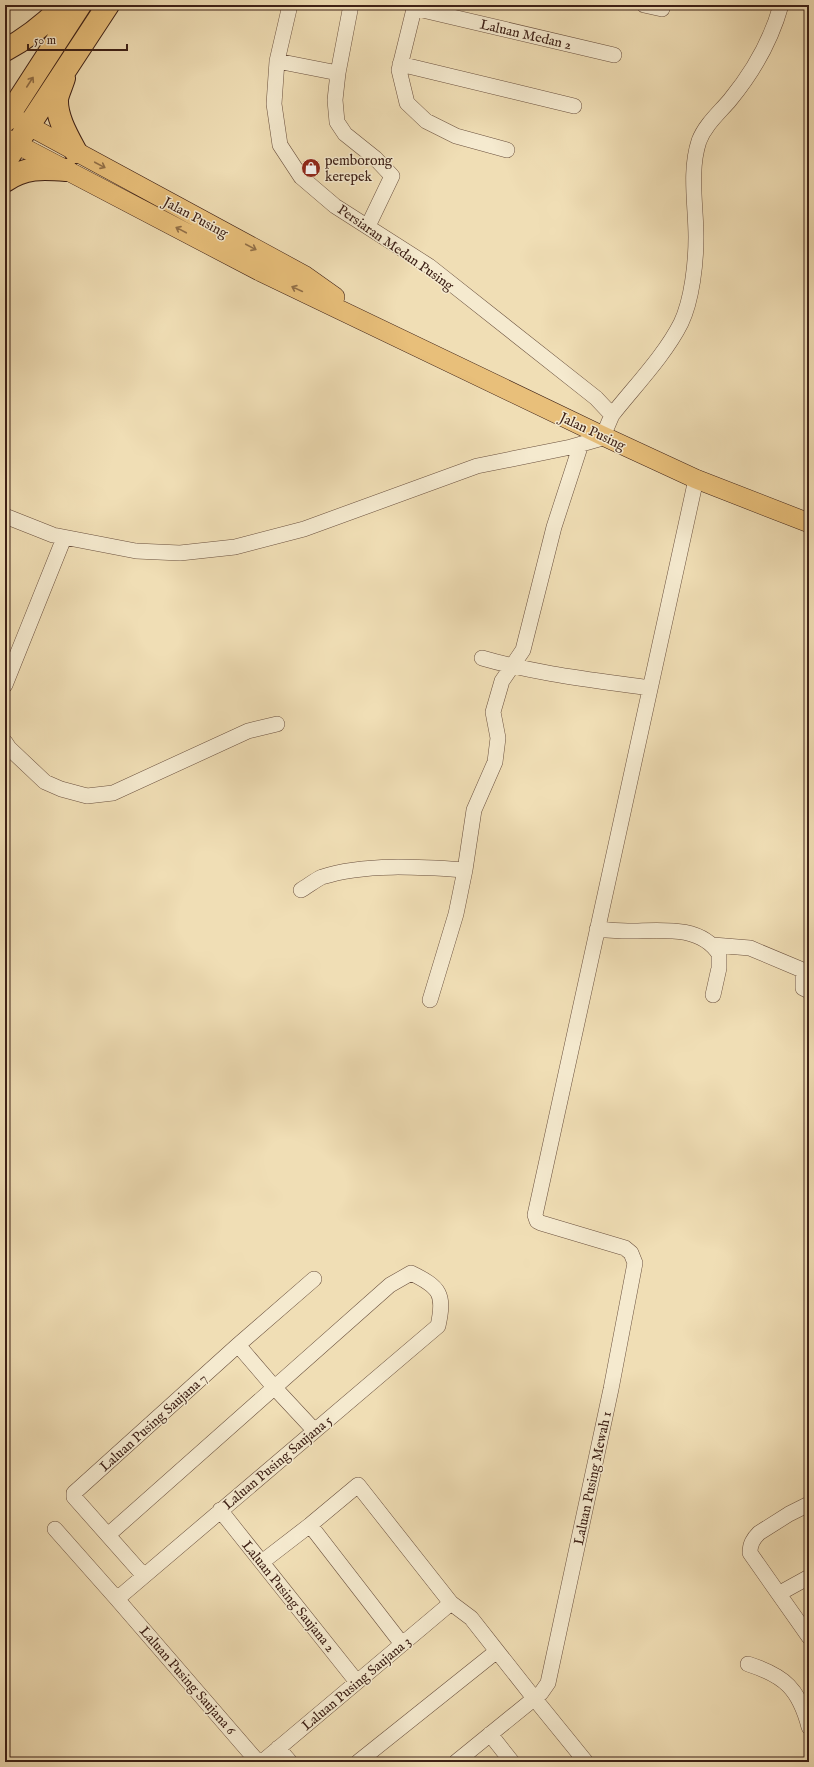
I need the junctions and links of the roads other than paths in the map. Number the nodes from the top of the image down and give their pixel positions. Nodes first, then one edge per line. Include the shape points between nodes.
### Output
1 (64, 5) edge
2 (80, 5) edge
3 (108, 5) edge
4 (290, 5) edge
5 (351, 5) edge
6 (644, 5) edge
7 (781, 5) edge
8 (414, 6) edge
9 (662, 9) dead end
10 (5, 50) edge
11 (614, 55) dead end
12 (277, 61) junction
13 (69, 64) junction
14 (400, 64) junction
15 (338, 73) junction
16 (574, 106) dead end
17 (6, 116) edge
18 (28, 126) junction
19 (11, 141) edge
20 (507, 150) dead end
21 (71, 161) junction
22 (5, 162) edge
23 (5, 180) edge
24 (368, 226) junction
25 (612, 415) junction
26 (602, 436) junction
27 (581, 444) junction
28 (696, 479) junction
29 (5, 516) edge
30 (807, 520) edge
31 (64, 538) junction
32 (482, 658) dead end
33 (512, 667) junction
34 (5, 685) edge
35 (650, 688) junction
36 (277, 724) dead end
37 (5, 742) edge
38 (465, 870) junction
39 (301, 890) dead end
40 (597, 929) junction
41 (713, 945) junction
42 (809, 991) edge
43 (713, 995) dead end
44 (430, 1000) dead end
45 (314, 1279) dead end
46 (238, 1345) junction
47 (274, 1387) junction
48 (314, 1430) junction
49 (809, 1504) edge
50 (220, 1510) junction
51 (310, 1525) junction
52 (55, 1529) dead end
53 (108, 1535) junction
54 (262, 1562) junction
55 (144, 1576) junction
56 (809, 1577) edge
57 (780, 1593) junction
58 (117, 1599) junction
59 (451, 1603) junction
60 (809, 1637) edge
61 (402, 1644) junction
62 (497, 1651) junction
63 (748, 1664) dead end
64 (357, 1682) junction
65 (534, 1698) junction
66 (809, 1727) edge
67 (490, 1734) junction
68 (278, 1748) junction
69 (258, 1762) edge
70 (262, 1762) edge
71 (290, 1762) edge
72 (358, 1762) edge
73 (456, 1762) edge
74 (512, 1762) edge
75 (586, 1762) edge

1 - 10 highway via 21,42
17 -> 2 highway
3 - 13 highway
4 - 12 street, Persiaran Medan Pusing
5 - 15 street
6 - 9 street
7 - 25 street via 767,45 729,100 713,118 700,140 695,161 696,238 693,284 682,322
8 - 11 street, Laluan Medan 2
8 - 14 street
12 - 15 street
12 - 24 street, Persiaran Medan Pusing via 274,104 280,145 301,177 335,206
13 - 18 highway
13 - 21 highway via 57,99
14 - 16 street
14 - 20 street via 398,70 407,103 426,121 456,136
15 - 24 street via 335,100 337,122 346,134 392,176
17 - 18 main road, Jalan Pusing
18 - 19 highway
18 - 21 main road, Jalan Pusing
19 - 21 main road, Jalan Pusing
19 - 22 highway
21 - 23 highway via 23,171
21 - 26 main road, Jalan Pusing via 261,272
24 - 25 street, Persiaran Medan Pusing via 428,266 596,398
25 - 26 street
26 - 27 street
26 - 28 main road, Jalan Pusing
27 - 31 street via 477,466 304,529 235,547 180,552 136,552
27 - 33 street via 554,527 523,650
28 - 30 main road, Jalan Pusing
28 - 35 street
29 - 31 street
31 - 34 street
32 - 33 street
33 - 35 street
33 - 38 street via 502,682 493,712 498,738 495,762 474,810
35 - 40 street
36 - 37 street via 248,731 113,793 88,796 45,782
38 - 39 street via 398,867 353,871 321,878
38 - 44 street via 456,914
40 - 41 street via 676,931 697,936
40 - 65 street, Laluan Pusing Mewah 1 via 535,1215 537,1221 626,1248 635,1263 611,1389 548,1683
41 - 42 street via 750,948 800,969 803,972 803,988
41 - 43 street via 720,959
45 - 46 street, Laluan Pusing Saujana 7
46 - 47 street
46 - 53 street, Laluan Pusing Saujana 7 via 74,1493 74,1497
47 - 48 street
47 - 48 street, Laluan Pusing Saujana 5 via 390,1285 411,1273 436,1288 442,1307 438,1326
47 - 53 street
48 - 50 street, Laluan Pusing Saujana 5
49 - 57 street via 759,1533 752,1543 750,1553
50 - 54 street, Laluan Pusing Saujana 2
50 - 55 street, Laluan Pusing Saujana 5
51 - 54 street
51 - 59 street via 358,1485
51 - 61 street
52 - 58 street, Laluan Pusing Saujana 6
53 - 55 street, Laluan Pusing Saujana 7
54 - 64 street, Laluan Pusing Saujana 2
55 - 58 street, Laluan Pusing Saujana 5
56 - 57 street
57 - 60 street
58 - 69 street, Laluan Pusing Saujana 6
59 - 61 street, Laluan Pusing Saujana 3
59 - 62 street via 471,1618
61 - 64 street, Laluan Pusing Saujana 3
62 - 65 street
62 - 72 street
63 - 66 street via 766,1670 784,1681 797,1696
64 - 68 street, Laluan Pusing Saujana 3
65 - 67 street, Laluan Pusing Mewah 1
65 - 75 street
67 - 73 street, Laluan Pusing Mewah 1
67 - 74 street
68 - 70 street, Laluan Pusing Saujana 3
68 - 71 street

